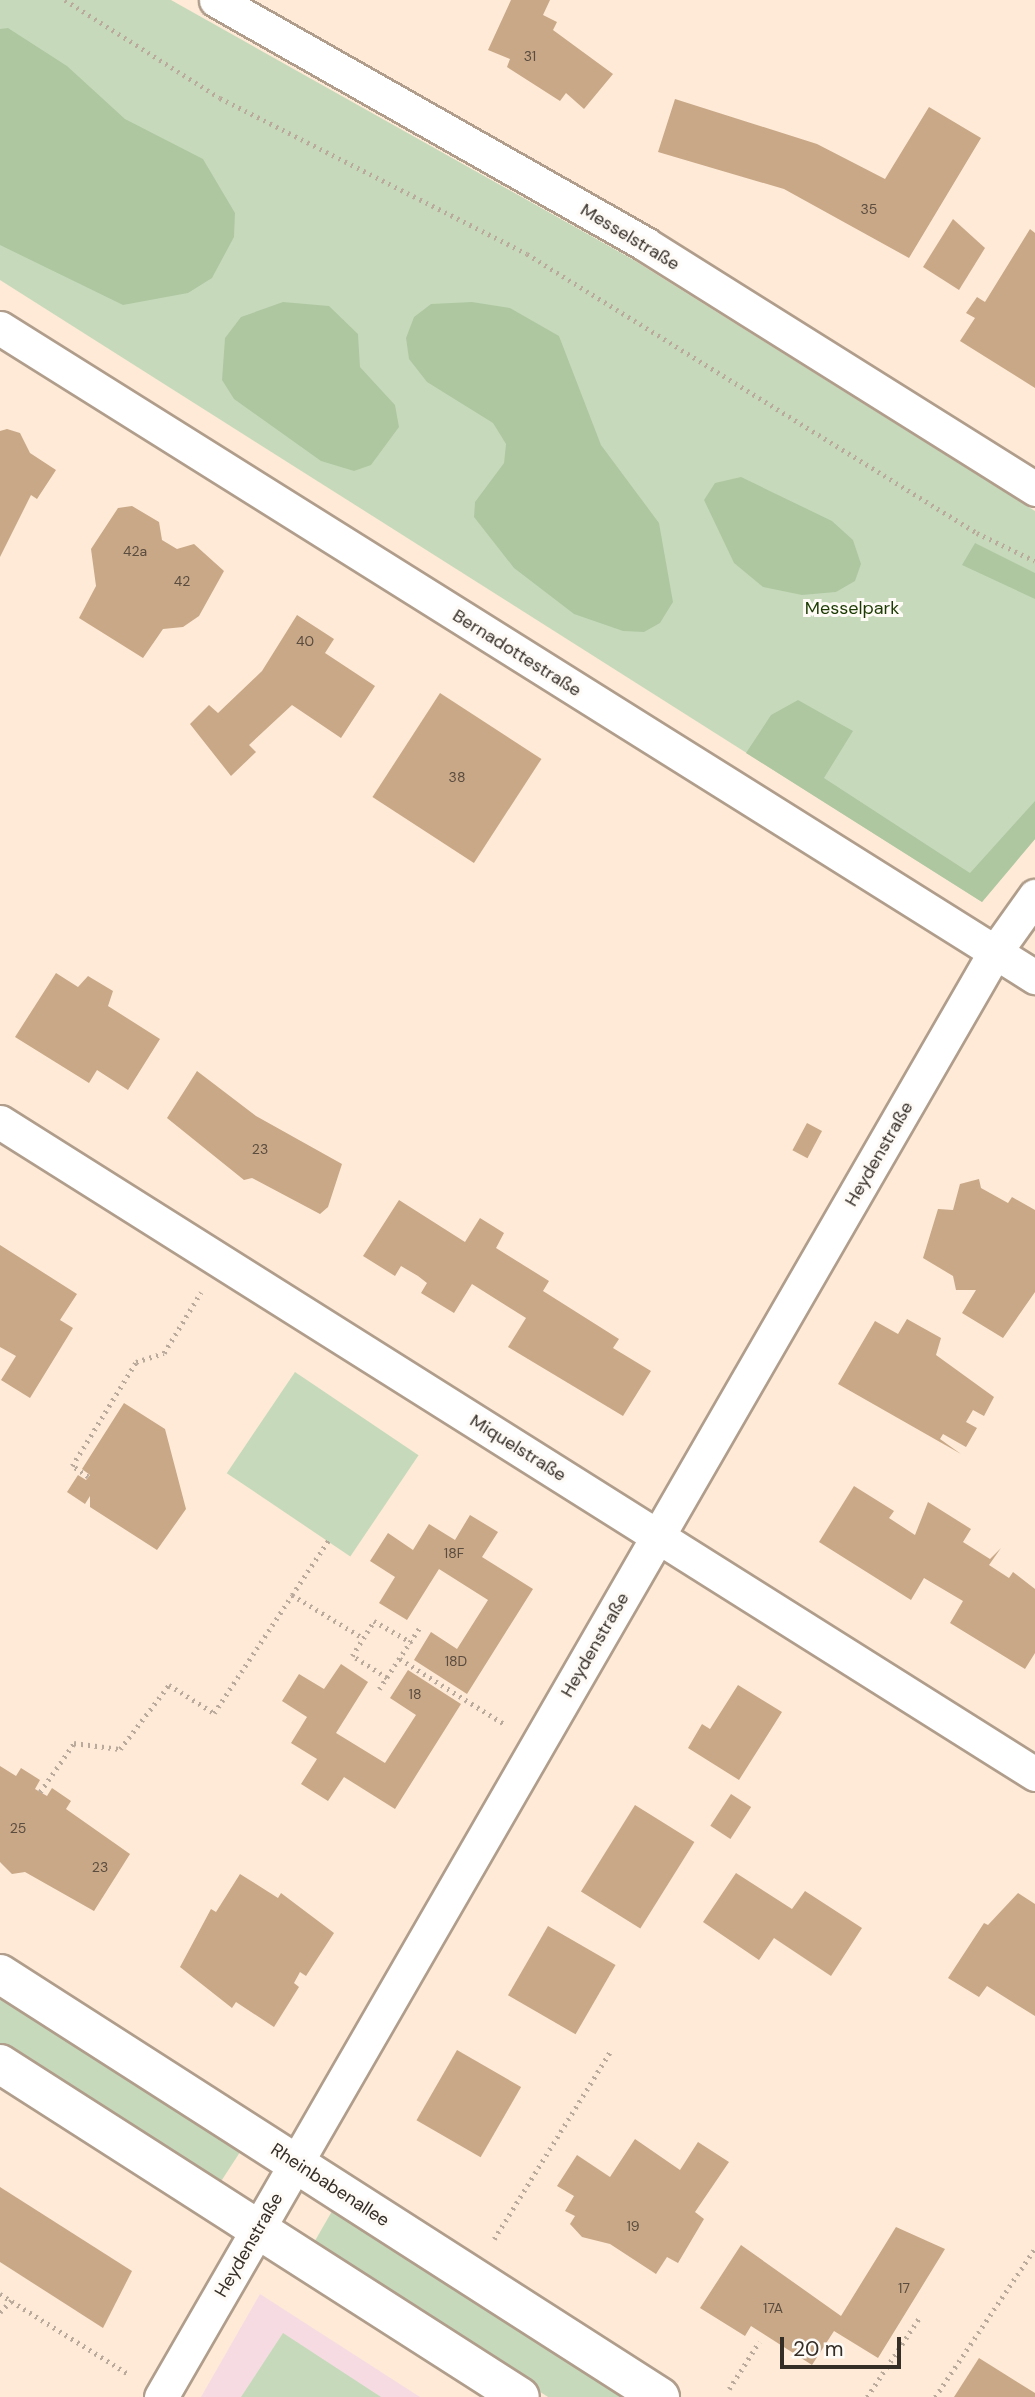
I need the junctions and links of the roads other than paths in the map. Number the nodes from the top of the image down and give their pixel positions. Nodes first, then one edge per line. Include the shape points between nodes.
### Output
1 (216, 0) edge
2 (0, 328) edge
3 (1035, 489) edge
4 (1035, 896) edge
5 (995, 952) junction
6 (1035, 977) edge
7 (0, 1122) edge
8 (658, 1536) junction
9 (1035, 1774) edge
10 (0, 1974) edge
11 (0, 2064) edge
12 (296, 2164) junction
13 (258, 2230) junction
14 (149, 2388) edge
15 (520, 2397) edge
16 (660, 2397) edge

1 - 3 street, Messelstraße via 645,244
2 - 5 street, Bernadottestraße
4 - 5 street, Heydenstraße
5 - 6 street, Bernadottestraße
5 - 8 street, Heydenstraße
7 - 8 street, Miquelstraße
8 - 9 street, Miquelstraße
8 - 12 street, Heydenstraße
10 - 12 street, Rheinbabenallee
11 - 13 street
12 - 13 street, Heydenstraße
12 - 16 street, Rheinbabenallee
13 - 14 street, Heydenstraße
13 - 15 street

